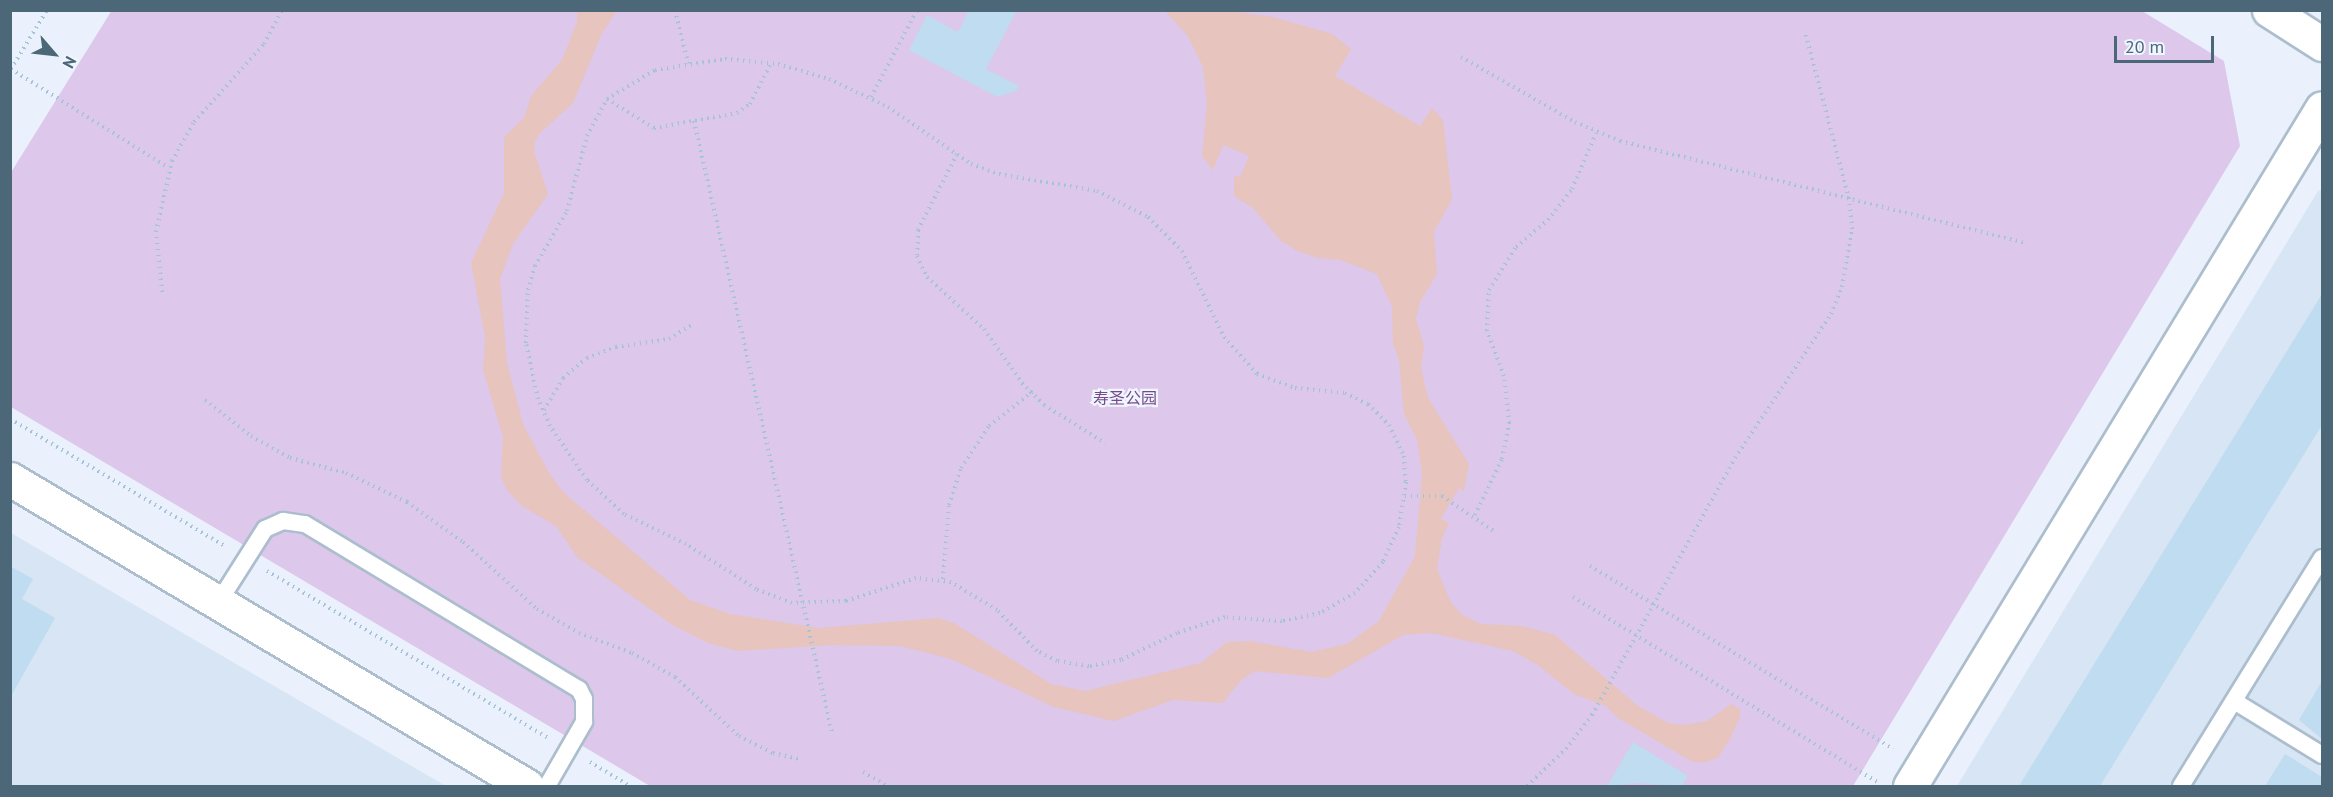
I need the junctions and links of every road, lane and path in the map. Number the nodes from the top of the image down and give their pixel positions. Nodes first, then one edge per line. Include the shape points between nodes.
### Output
1 (47, 10) edge
2 (282, 10) edge
3 (675, 10) edge
4 (917, 10) edge
5 (2269, 10) edge
6 (1806, 35) dead end
7 (2322, 44) edge
8 (1461, 57) dead end
9 (688, 63) junction
10 (771, 63) junction
11 (11, 69) edge
12 (871, 97) junction
13 (607, 99) junction
14 (2322, 108) edge
15 (694, 121) junction
16 (1596, 133) junction
17 (957, 154) junction
18 (169, 168) junction
19 (1849, 199) junction
20 (2026, 243) dead end
21 (162, 292) dead end
22 (693, 324) dead end
23 (1032, 393) junction
24 (205, 400) dead end
25 (543, 411) junction
26 (10, 419) edge
27 (1105, 443) dead end
28 (10, 479) edge
29 (1405, 496) junction
30 (1474, 515) junction
31 (1495, 532) dead end
32 (246, 558) junction
33 (2322, 558) edge
34 (1590, 566) dead end
35 (943, 580) junction
36 (1573, 597) dead end
37 (218, 603) junction
38 (803, 604) junction
39 (1655, 605) junction
40 (1638, 636) junction
41 (2235, 700) junction
42 (832, 733) dead end
43 (569, 750) junction
44 (2322, 755) edge
45 (800, 759) dead end
46 (863, 772) dead end
47 (1909, 782) edge
48 (526, 786) edge
49 (547, 786) edge
50 (630, 786) edge
51 (887, 786) edge
52 (1527, 786) edge
53 (2181, 786) edge

1 - 11 path
2 - 18 path via 250,63 194,122
3 - 9 path
4 - 12 path
5 - 7 street
6 - 19 path
8 - 16 path
9 - 10 path via 725,59
9 - 13 path via 656,70
10 - 12 path via 829,79
10 - 15 path via 743,108
11 - 18 path
12 - 17 path
13 - 15 path via 647,126
13 - 25 path via 587,136 567,211 535,266 528,290 530,371
14 - 47 street
15 - 38 path
16 - 19 path
16 - 30 path via 1572,189 1548,220 1516,248 1489,290 1487,331 1504,376 1509,423 1502,459
17 - 23 path via 918,230 917,256 927,277 984,329
17 - 29 path via 999,174 1097,190 1148,217 1182,251 1219,328 1257,374 1295,388 1345,393 1378,412 1404,456
18 - 21 path via 156,232
19 - 20 path
19 - 39 path via 1850,259 1831,314 1735,458
22 - 25 path via 669,339 616,347 587,358 563,378
23 - 27 path via 1060,417
23 - 35 path via 990,426 961,468 949,505
24 - 45 path via 251,436 290,458 346,473 407,502 463,542 537,609 675,677 739,736 773,753
25 - 38 path via 587,480 624,514 702,553 756,589
26 - 32 path
28 - 37 street
29 - 30 path via 1442,496
29 - 35 path via 1399,527 1383,562 1355,593 1338,604 1320,613 1282,621 1225,617 1105,664 1073,664 1037,651 982,598
30 - 31 path
32 - 37 lane
32 - 43 path
32 - 43 lane via 265,529 284,521 305,524 579,689 584,699 584,722
33 - 41 lane
34 - 39 path
35 - 38 path via 916,578 846,601
36 - 40 path
37 - 48 street
38 - 42 path
39 - 40 path
39 - 47 path
40 - 47 path
40 - 52 path via 1594,711 1566,749
41 - 44 lane
41 - 53 lane
43 - 49 lane
43 - 50 path
46 - 51 path

